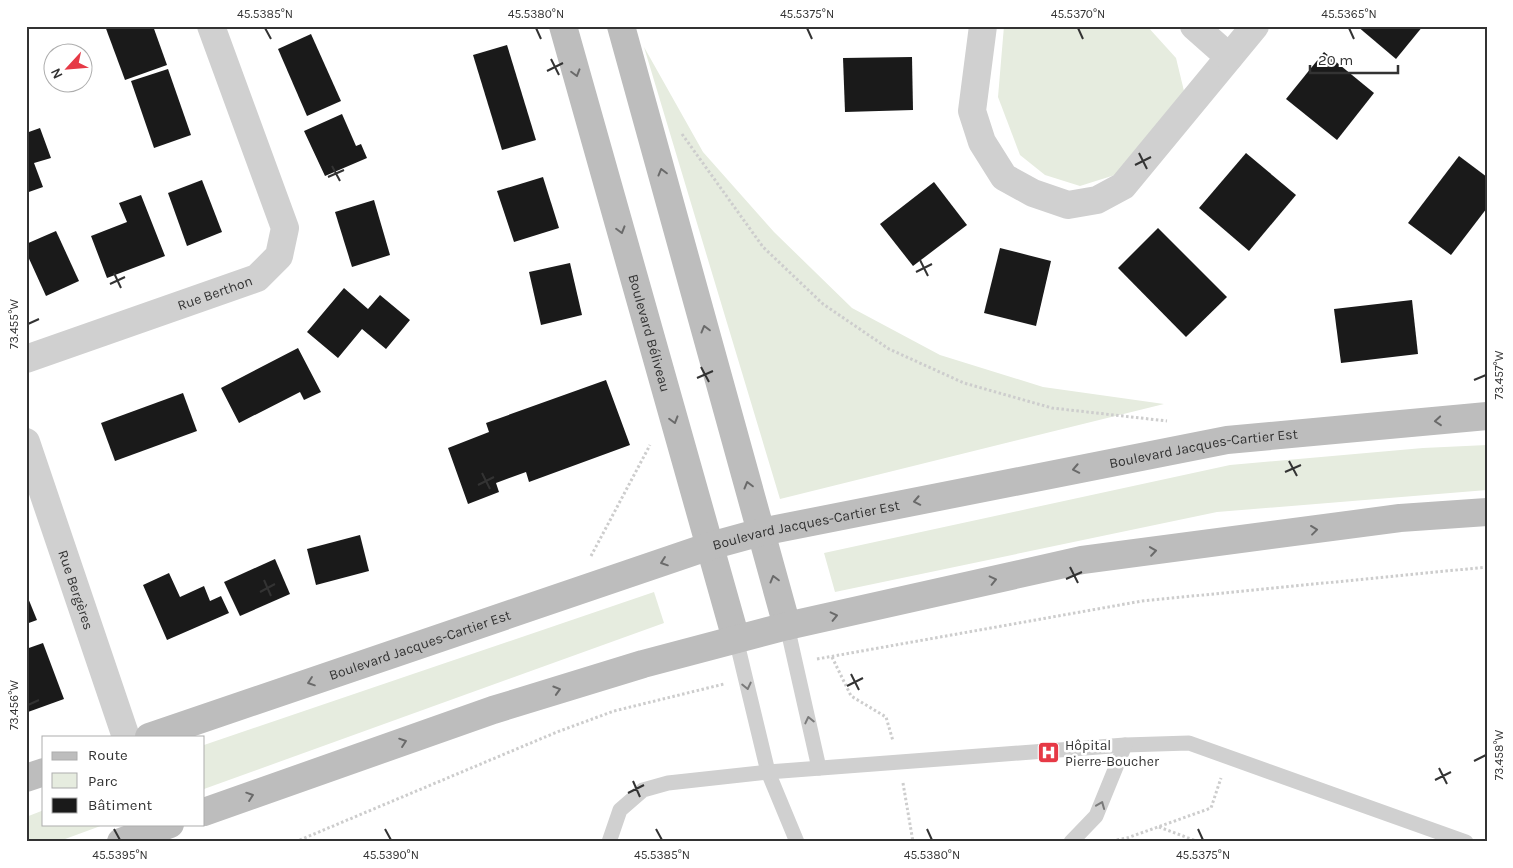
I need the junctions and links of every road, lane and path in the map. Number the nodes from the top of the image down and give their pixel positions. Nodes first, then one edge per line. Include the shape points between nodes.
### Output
1 (212, 26) edge
2 (563, 26) edge
3 (621, 26) edge
4 (983, 26) edge
5 (1194, 26) edge
6 (1255, 26) edge
7 (1229, 57) junction
8 (678, 128) dead end
9 (26, 360) edge
10 (670, 407) junction
11 (1487, 416) edge
12 (1170, 421) dead end
13 (26, 442) edge
14 (1487, 512) edge
15 (761, 532) junction
16 (710, 546) junction
17 (1487, 567) edge
18 (572, 593) junction
19 (787, 626) junction
20 (736, 639) junction
21 (796, 663) junction
22 (745, 678) junction
23 (126, 736) edge
24 (152, 736) edge
25 (1126, 745) junction
26 (1228, 757) junction
27 (820, 768) junction
28 (768, 772) junction
29 (42, 773) edge
30 (26, 778) edge
31 (205, 812) edge
32 (165, 826) edge
33 (1158, 827) junction
34 (121, 842) edge
35 (295, 842) edge
36 (609, 842) edge
37 (797, 842) edge
38 (1070, 842) edge
39 (1107, 842) edge
40 (1199, 842) edge
41 (1466, 842) edge

1 - 9 street, Rue Berthon via 285,228 279,256 258,278
2 -> 10 main road, Boulevard Béliveau
15 -> 3 main road
4 - 7 street via 972,111 982,142 1004,177 1033,193 1068,205 1097,200 1123,186
5 - 7 street
6 - 7 street
8 - 12 path via 764,247 823,304 889,349 964,383 1052,408
10 -> 16 main road, Boulevard Béliveau
10 - 18 path
11 -> 15 main road, Boulevard Jacques-Cartier Est via 1227,440
13 - 23 street, Rue Bergères
19 -> 14 main road via 1082,560 1400,518
15 - 16 main road, Boulevard Jacques-Cartier Est
19 -> 15 main road
16 -> 18 main road, Boulevard Jacques-Cartier Est
16 - 20 main road, Boulevard Béliveau
17 - 21 path via 1142,601
18 -> 24 main road, Boulevard Jacques-Cartier Est
19 - 20 main road
19 - 21 lane
20 - 22 lane
31 -> 20 main road via 493,710
27 -> 21 lane
22 -> 28 lane
22 - 35 path via 573,726
25 - 26 lane via 1189,743
25 - 27 lane
38 -> 25 lane via 1096,816
26 - 33 path via 1211,808
26 - 41 lane
27 - 28 lane
28 - 36 lane via 668,783 643,790 620,810
28 - 37 lane
29 - 30 main road
32 - 34 main road
33 - 39 path
33 - 40 path

